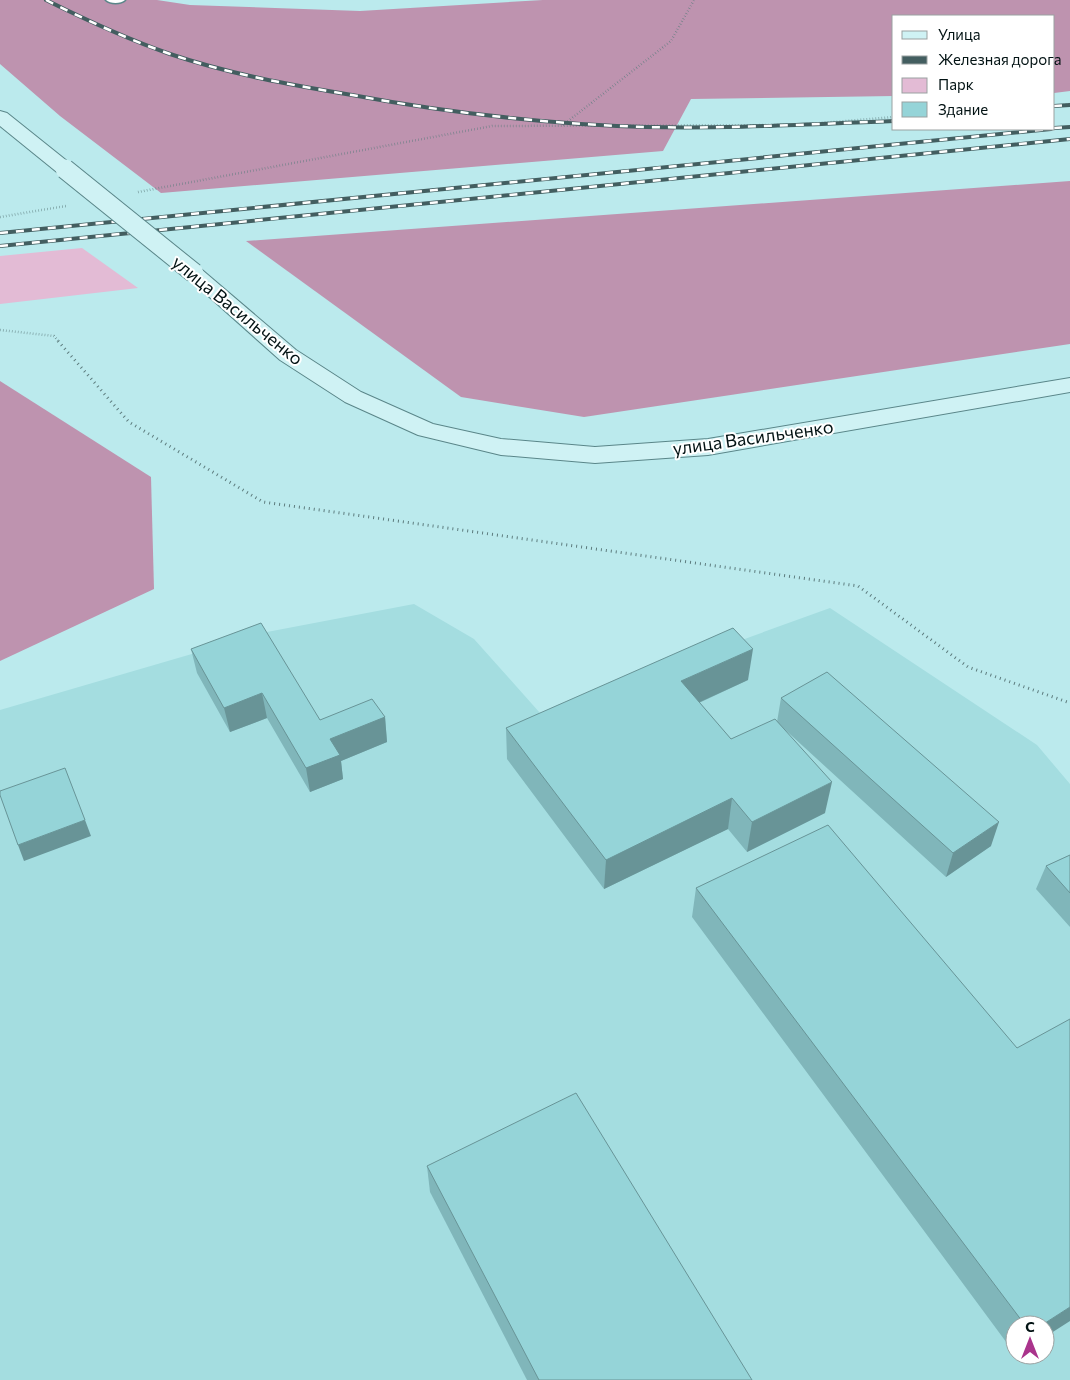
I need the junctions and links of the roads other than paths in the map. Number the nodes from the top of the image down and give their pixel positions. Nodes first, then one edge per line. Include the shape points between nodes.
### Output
1 (111, 0) edge
2 (120, 0) edge
3 (0, 118) edge
4 (1070, 385) edge

1 - 2 lane
3 - 4 main road, улица Васильченко, bridge via 194,273 288,355 353,397 426,430 501,448 595,455 708,448

